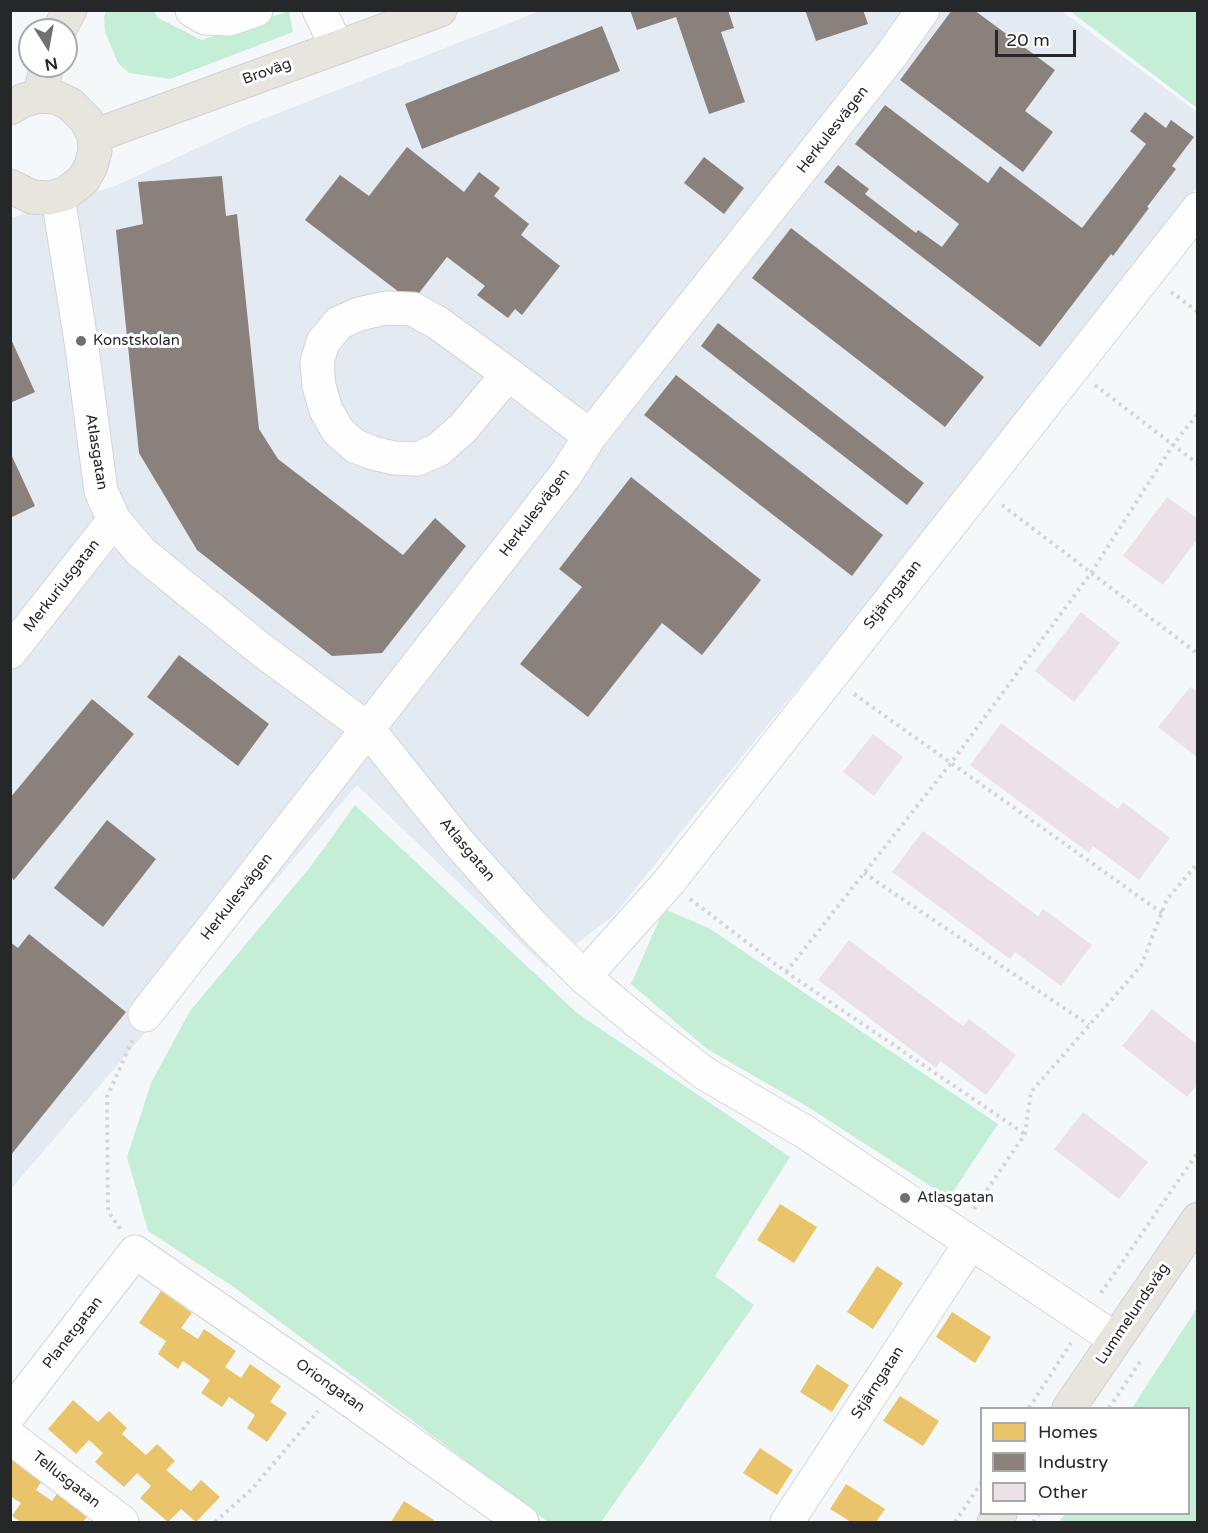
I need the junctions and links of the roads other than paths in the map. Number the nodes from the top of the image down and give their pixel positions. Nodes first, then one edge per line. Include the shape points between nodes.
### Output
1 (192, 10) edge
2 (256, 10) edge
3 (319, 10) edge
4 (440, 10) edge
5 (923, 10) edge
6 (337, 47) junction
7 (32, 90) edge
8 (94, 136) junction
9 (10, 186) edge
10 (58, 196) junction
11 (1197, 209) edge
12 (508, 374) junction
13 (590, 436) junction
14 (114, 520) junction
15 (10, 651) edge
16 (368, 729) junction
17 (584, 977) junction
18 (145, 1015) road end
19 (1197, 1219) edge
20 (963, 1239) junction
21 (135, 1252) joint
22 (1115, 1340) junction
23 (1070, 1407) edge
24 (10, 1414) edge
25 (10, 1437) edge
26 (505, 1518) edge
27 (122, 1522) edge
28 (787, 1522) edge

1 - 2 street via 205,18 229,19
3 - 6 street
4 - 6 main road, Broväg
5 - 13 street, Herkulesvägen
6 - 8 main road, Broväg
7 - 8 main road via 70,104 87,121
8 - 10 main road via 88,173 78,185
9 - 10 main road via 32,197
10 - 14 street, Atlasgatan via 101,491
11 - 17 street, Stjärngatan via 668,883
12 - 12 street via 413,309 385,308 339,323 323,342 317,362 326,410 338,431 355,446 394,458 417,459 438,450 463,428
12 - 13 street
13 - 16 street, Herkulesvägen via 566,474
14 - 15 street, Merkuriusgatan
14 - 16 street, Atlasgatan via 150,559 259,648
16 - 17 street, Atlasgatan via 459,843
16 - 18 street, Herkulesvägen
17 - 20 street, Atlasgatan via 704,1073 814,1138
19 - 22 main road, Lummelundsväg
20 - 22 street, Atlasgatan
20 - 28 street, Stjärngatan
21 - 24 street, Planetgatan
21 - 26 street, Oriongatan via 336,1390
22 - 23 main road, Lummelundsväg
25 - 27 street, Tellusgatan

